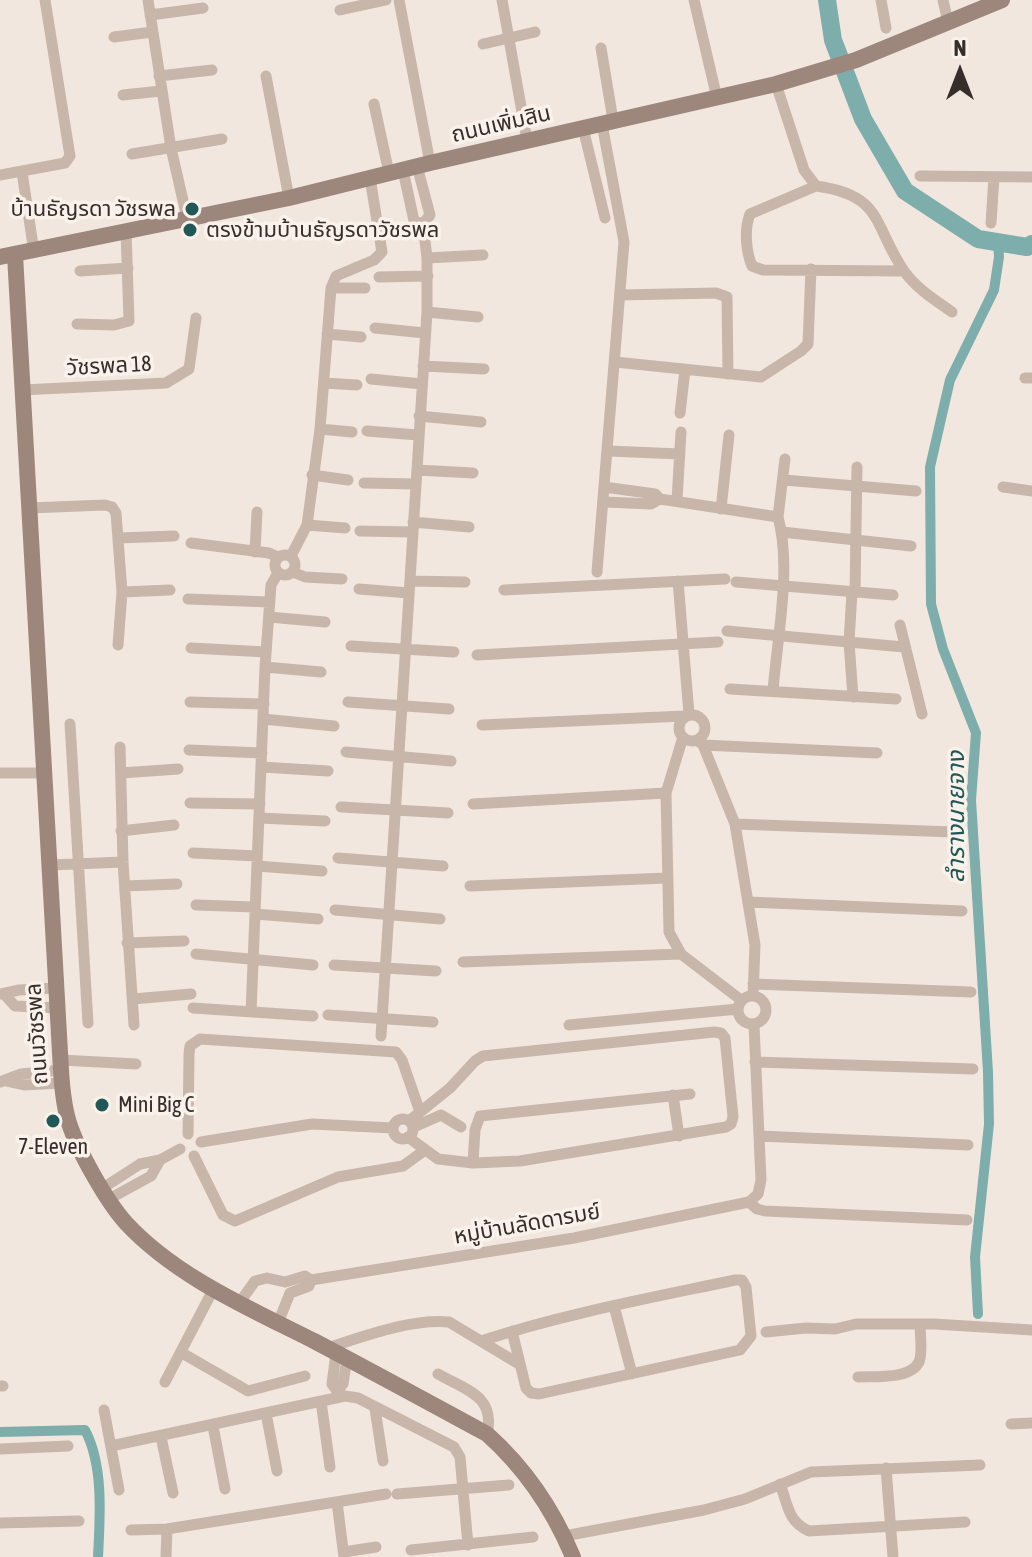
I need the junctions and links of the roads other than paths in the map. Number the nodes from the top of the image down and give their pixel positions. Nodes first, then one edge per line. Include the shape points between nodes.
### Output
1 (45, 0) edge
2 (148, 0) edge
3 (386, 0) edge
4 (399, 0) edge
5 (502, 0) edge
6 (694, 0) edge
7 (881, 0) edge
8 (943, 0) edge
9 (1002, 0) edge
10 (203, 8) dead end
11 (340, 10) dead end
12 (150, 15) junction
13 (948, 22) junction
14 (886, 28) dead end
15 (152, 32) junction
16 (535, 32) dead end
17 (114, 37) dead end
18 (510, 39) junction
19 (483, 44) dead end
20 (601, 48) dead end
21 (212, 70) dead end
22 (159, 76) junction
23 (266, 76) dead end
24 (776, 84) junction
25 (161, 91) junction
26 (123, 95) dead end
27 (717, 98) junction
28 (374, 104) dead end
29 (608, 122) junction
30 (583, 128) junction
31 (222, 139) dead end
32 (527, 140) junction
33 (171, 148) junction
34 (132, 154) dead end
35 (410, 168) junction
36 (22, 172) junction
37 (0, 175) edge
38 (920, 176) dead end
39 (994, 177) junction
40 (1032, 177) edge
41 (370, 178) junction
42 (816, 186) junction
43 (289, 198) junction
44 (187, 218) junction
45 (605, 218) dead end
46 (991, 223) dead end
47 (126, 230) junction
48 (34, 252) junction
49 (483, 255) dead end
50 (8, 256) edge
51 (427, 258) junction
52 (128, 268) junction
53 (811, 269) junction
54 (80, 271) dead end
55 (904, 271) junction
56 (428, 276) junction
57 (379, 277) dead end
58 (331, 288) junction
59 (365, 288) dead end
60 (620, 295) junction
61 (427, 312) junction
62 (952, 312) dead end
63 (478, 317) dead end
64 (196, 318) dead end
65 (77, 324) dead end
66 (375, 328) dead end
67 (425, 333) junction
68 (327, 334) junction
69 (361, 337) dead end
70 (615, 362) junction
71 (423, 366) junction
72 (484, 369) dead end
73 (685, 370) junction
74 (728, 374) junction
75 (371, 379) dead end
76 (324, 383) junction
77 (422, 384) junction
78 (357, 385) dead end
79 (22, 390) junction
80 (680, 413) dead end
81 (419, 416) junction
82 (481, 422) dead end
83 (320, 429) junction
84 (367, 431) dead end
85 (352, 432) dead end
86 (681, 432) dead end
87 (418, 435) junction
88 (729, 435) dead end
89 (609, 451) junction
90 (680, 454) junction
91 (785, 459) dead end
92 (857, 467) dead end
93 (417, 470) junction
94 (473, 473) dead end
95 (312, 475) junction
96 (348, 480) dead end
97 (784, 480) junction
98 (364, 483) dead end
99 (415, 484) junction
100 (604, 487) junction
101 (855, 487) junction
102 (1003, 487) dead end
103 (916, 491) dead end
104 (1032, 491) edge
105 (660, 499) junction
106 (677, 500) junction
107 (604, 502) junction
108 (29, 508) junction
109 (721, 509) junction
110 (257, 512) dead end
111 (778, 517) junction
112 (307, 525) junction
113 (413, 527) junction
114 (469, 527) dead end
115 (345, 528) dead end
116 (360, 531) dead end
117 (782, 532) junction
118 (174, 536) dead end
119 (118, 538) junction
120 (854, 540) junction
121 (191, 543) dead end
122 (911, 546) dead end
123 (255, 552) junction
124 (284, 557) junction
125 (293, 572) junction
126 (597, 572) dead end
127 (278, 573) junction
128 (342, 579) dead end
129 (678, 581) junction
130 (465, 582) dead end
131 (782, 584) junction
132 (409, 587) junction
133 (359, 589) dead end
134 (170, 590) dead end
135 (504, 590) dead end
136 (122, 592) junction
137 (854, 592) junction
138 (893, 595) dead end
139 (188, 599) dead end
140 (270, 602) junction
141 (269, 617) junction
142 (325, 622) dead end
143 (900, 625) dead end
144 (727, 631) dead end
145 (777, 636) junction
146 (718, 642) dead end
147 (849, 642) junction
148 (685, 644) junction
149 (118, 645) dead end
150 (351, 646) dead end
151 (904, 647) junction
152 (191, 648) dead end
153 (405, 649) junction
154 (266, 652) junction
155 (454, 652) dead end
156 (477, 655) dead end
157 (265, 667) junction
158 (321, 672) dead end
159 (730, 689) dead end
160 (773, 691) junction
161 (853, 697) junction
162 (896, 699) dead end
163 (190, 702) dead end
164 (348, 702) dead end
165 (264, 704) junction
166 (402, 706) junction
167 (449, 709) dead end
168 (922, 714) dead end
169 (687, 715) junction
170 (263, 719) junction
171 (70, 724) dead end
172 (482, 725) dead end
173 (334, 726) dead end
174 (683, 737) junction
175 (700, 743) junction
176 (120, 747) dead end
177 (189, 750) dead end
178 (346, 752) dead end
179 (262, 753) junction
180 (877, 753) dead end
181 (399, 756) junction
182 (451, 761) dead end
183 (261, 767) junction
184 (178, 769) dead end
185 (328, 771) dead end
186 (0, 773) edge
187 (43, 773) junction
188 (121, 773) junction
189 (666, 793) junction
190 (190, 803) dead end
191 (260, 804) junction
192 (473, 804) dead end
193 (341, 807) dead end
194 (395, 811) junction
195 (448, 813) dead end
196 (259, 818) junction
197 (325, 821) dead end
198 (735, 824) junction
199 (174, 825) dead end
200 (121, 831) junction
201 (953, 832) dead end
202 (193, 853) dead end
203 (338, 858) dead end
204 (257, 861) junction
205 (123, 862) junction
206 (392, 863) junction
207 (50, 865) junction
208 (79, 865) junction
209 (443, 866) dead end
210 (322, 871) dead end
211 (667, 878) junction
212 (177, 884) dead end
213 (125, 886) junction
214 (470, 886) dead end
215 (748, 902) junction
216 (196, 905) dead end
217 (255, 910) junction
218 (335, 910) dead end
219 (962, 911) dead end
220 (389, 915) junction
221 (318, 919) dead end
222 (440, 919) dead end
223 (184, 941) dead end
224 (127, 943) junction
225 (196, 954) dead end
226 (681, 954) junction
227 (253, 960) junction
228 (463, 962) dead end
229 (313, 965) dead end
230 (334, 965) dead end
231 (386, 966) junction
232 (436, 971) dead end
233 (56, 988) junction
234 (971, 992) dead end
235 (2, 994) edge
236 (191, 994) dead end
237 (746, 997) junction
238 (133, 999) junction
239 (57, 1008) junction
240 (193, 1008) dead end
241 (251, 1012) junction
242 (328, 1015) dead end
243 (313, 1016) dead end
244 (382, 1017) junction
245 (433, 1022) dead end
246 (88, 1023) dead end
247 (134, 1025) dead end
248 (569, 1025) dead end
249 (754, 1025) junction
250 (381, 1036) dead end
251 (755, 1062) junction
252 (136, 1064) dead end
253 (973, 1069) dead end
254 (61, 1071) junction
255 (3, 1082) edge
256 (690, 1094) dead end
257 (673, 1095) junction
258 (420, 1112) junction
259 (461, 1127) dead end
260 (410, 1128) junction
261 (188, 1134) junction
262 (679, 1136) junction
263 (759, 1136) junction
264 (201, 1142) junction
265 (968, 1145) dead end
266 (180, 1149) junction
267 (425, 1150) junction
268 (194, 1156) junction
269 (473, 1163) junction
270 (106, 1193) junction
271 (749, 1202) junction
272 (967, 1220) dead end
273 (214, 1288) junction
274 (288, 1288) junction
275 (240, 1302) junction
276 (614, 1306) junction
277 (278, 1323) junction
278 (920, 1324) junction
279 (1032, 1330) edge
280 (512, 1331) junction
281 (766, 1332) dead end
282 (481, 1341) junction
283 (182, 1353) junction
284 (337, 1353) junction
285 (519, 1364) junction
286 (438, 1374) dead end
287 (632, 1374) junction
288 (305, 1376) dead end
289 (858, 1377) dead end
290 (165, 1382) dead end
291 (337, 1394) junction
292 (321, 1401) junction
293 (375, 1409) junction
294 (104, 1410) dead end
295 (266, 1413) junction
296 (1032, 1423) edge
297 (1011, 1424) dead end
298 (213, 1426) junction
299 (487, 1434) junction
300 (161, 1437) junction
301 (68, 1446) dead end
302 (111, 1446) junction
303 (0, 1449) edge
304 (383, 1461) dead end
305 (980, 1465) dead end
306 (330, 1467) dead end
307 (886, 1468) junction
308 (277, 1471) dead end
309 (780, 1484) junction
310 (509, 1485) dead end
311 (225, 1489) dead end
312 (119, 1490) dead end
313 (463, 1490) junction
314 (173, 1493) dead end
315 (337, 1502) junction
316 (79, 1521) dead end
317 (965, 1522) dead end
318 (0, 1523) edge
319 (890, 1525) junction
320 (167, 1529) junction
321 (131, 1530) dead end
322 (564, 1536) junction
323 (533, 1537) dead end
324 (468, 1545) junction
325 (376, 1547) dead end
326 (411, 1550) dead end
327 (344, 1554) edge
328 (166, 1557) edge
329 (573, 1557) edge
330 (893, 1557) edge

1 - 36 street via 70,156 65,163
2 - 12 street
3 - 11 street
4 - 35 street
5 - 18 street
6 - 27 street
7 - 14 street
8 - 13 street
9 - 13 street, ถนนเพิ่มสิน
10 - 12 street
12 - 15 street
13 - 24 street, ถนนเพิ่มสิน via 856,60
15 - 17 street
15 - 22 street
16 - 18 street
18 - 19 street
18 - 32 street
20 - 29 street
21 - 22 street
22 - 25 street
23 - 43 street
24 - 27 street, ถนนเพิ่มสิน
24 - 42 street via 804,170
25 - 26 street
25 - 33 street
27 - 29 street, ถนนเพิ่มสิน
28 - 35 street
29 - 30 street, ถนนเพิ่มสิน
29 - 60 street via 624,242
30 - 32 street, ถนนเพิ่มสิน
30 - 45 street
31 - 33 street
32 - 35 street, ถนนเพิ่มสิน
33 - 34 street
33 - 44 street
35 - 41 street, ถนนเพิ่มสิน
35 - 51 street via 430,215 423,224
36 - 37 street
36 - 48 street
38 - 39 street
39 - 40 street
39 - 46 street
41 - 43 street, ถนนเพิ่มสิน
41 - 58 street via 382,252 336,276
42 - 53 street via 750,214 747,222 750,261 756,269
42 - 55 street via 841,189 861,201 880,223
43 - 44 street, ถนนเพิ่มสิน
44 - 47 street, ถนนเพิ่มสิน
47 - 48 street, ถนนเพิ่มสิน
47 - 52 street
48 - 50 street, ถนนเพิ่มสิน
49 - 51 street
50 - 79 street, ถนนวัชรพล
51 - 56 street
52 - 54 street
52 - 65 street via 129,321
53 - 55 street
53 - 74 street via 808,344 761,377
55 - 62 street
56 - 57 street
56 - 61 street
58 - 59 street
58 - 68 street
60 - 70 street
60 - 74 street via 727,297
61 - 63 street
61 - 67 street
64 - 79 street, วัชรพล 18 via 189,369 173,380
66 - 67 street
67 - 71 street
68 - 69 street
68 - 76 street
70 - 73 street
70 - 89 street
71 - 72 street
71 - 77 street
73 - 74 street
73 - 80 street
75 - 77 street
76 - 78 street
76 - 83 street
77 - 81 street
79 - 108 street, ถนนวัชรพล
81 - 82 street
81 - 87 street
83 - 85 street
83 - 95 street
84 - 87 street
86 - 90 street
87 - 93 street
88 - 109 street
89 - 90 street
89 - 100 street
90 - 106 street
91 - 97 street
92 - 101 street
93 - 94 street
93 - 99 street
95 - 96 street
95 - 112 street
97 - 101 street
97 - 111 street
98 - 99 street
99 - 113 street
100 - 105 street
100 - 107 street
101 - 103 street
101 - 120 street
102 - 104 street
105 - 106 street
105 - 107 street via 651,504
106 - 109 street
107 - 126 street
108 - 119 street via 112,507
108 - 187 street, ถนนวัชรพล
109 - 111 street
110 - 123 street
111 - 117 street
112 - 115 street
112 - 124 street
113 - 114 street
113 - 116 street
113 - 132 street
117 - 120 street
117 - 131 street
118 - 119 street
119 - 136 street
120 - 122 street
120 - 137 street
121 - 123 street
123 - 124 street
124 - 125 street via 296,565
124 - 127 street via 275,567
125 - 127 street
125 - 128 street
127 - 140 street
129 - 131 street
129 - 135 street
129 - 148 street
130 - 132 street
131 - 137 street
131 - 145 street
132 - 133 street
132 - 153 street
134 - 136 street
136 - 149 street
137 - 138 street
137 - 147 street
139 - 140 street
140 - 141 street
141 - 142 street
141 - 154 street
143 - 151 street
144 - 145 street
145 - 147 street
145 - 160 street
146 - 148 street
147 - 151 street
147 - 161 street
148 - 156 street
148 - 169 street
150 - 153 street
151 - 168 street
152 - 154 street
153 - 155 street
153 - 166 street
154 - 157 street
157 - 158 street
157 - 165 street
159 - 160 street
160 - 161 street
161 - 162 street
163 - 165 street
164 - 166 street
165 - 170 street
166 - 167 street
166 - 181 street
169 - 172 street
169 - 174 street via 680,729
169 - 175 street via 698,716 705,726
170 - 173 street
170 - 179 street
171 - 208 street
174 - 175 street
174 - 189 street
175 - 180 street
175 - 198 street
176 - 188 street
177 - 179 street
178 - 181 street
179 - 183 street
181 - 182 street
181 - 194 street
183 - 185 street
183 - 191 street
184 - 188 street
186 - 187 street
187 - 207 street, ถนนวัชรพล
188 - 200 street
189 - 192 street
189 - 211 street
190 - 191 street
191 - 196 street
193 - 194 street
194 - 195 street
194 - 206 street
196 - 197 street
196 - 204 street
198 - 201 street
198 - 215 street
199 - 200 street
200 - 205 street
202 - 204 street
203 - 206 street
204 - 210 street
204 - 217 street
205 - 208 street
205 - 213 street
206 - 209 street
206 - 220 street
207 - 208 street
207 - 233 street, ถนนวัชรพล
208 - 246 street
211 - 214 street
211 - 226 street via 669,932
212 - 213 street
213 - 224 street
215 - 219 street
215 - 237 street via 755,945
216 - 217 street
217 - 221 street
217 - 227 street
218 - 220 street
220 - 222 street
220 - 231 street
223 - 224 street
224 - 238 street
225 - 227 street
226 - 228 street
226 - 237 street
227 - 229 street
227 - 241 street
230 - 231 street
231 - 232 street
231 - 244 street
233 - 235 street
233 - 239 street, ถนนวัชรพล
234 - 237 street
235 - 239 street via 15,1006
236 - 238 street
237 - 248 street
237 - 249 street via 741,1020
237 - 249 street via 764,1002 767,1012
238 - 247 street
239 - 254 street, ถนนวัชรพล
240 - 241 street
241 - 243 street
242 - 244 street
244 - 245 street
244 - 250 street
249 - 251 street
251 - 253 street
251 - 263 street
252 - 254 street
254 - 255 street via 24,1085
254 - 270 street, ถนนวัชรพล via 68,1122
256 - 257 street
257 - 262 street
257 - 269 street via 480,1116
258 - 260 street
258 - 261 street via 396,1052 200,1039 190,1046
258 - 262 street via 483,1056 721,1033 731,1124
259 - 260 street via 441,1115
260 - 264 street via 398,1137 393,1128 312,1124
260 - 267 street
261 - 264 street
261 - 266 street
262 - 269 street via 520,1161
263 - 265 street
263 - 271 street via 761,1180 758,1194
264 - 268 street
266 - 268 street
266 - 270 street via 160,1160 151,1176
267 - 268 street via 403,1166 338,1177 235,1221 223,1215
267 - 269 street via 438,1159
270 - 273 street, ถนนวัชรพล via 141,1237
271 - 272 street, หมู่บ้านลัดดารมย์ via 765,1211
271 - 274 street, หมู่บ้านลัดดารมย์ via 574,1238 311,1280 305,1276
273 - 275 street, ถนนวัชรพล
273 - 283 street
274 - 275 street, หมู่บ้านลัดดารมย์ via 267,1278 255,1281
274 - 277 street
275 - 277 street, ถนนวัชรพล
276 - 280 street
276 - 287 street
276 - 287 street via 735,1280 746,1287 751,1336 740,1350
277 - 284 street, ถนนวัชรพล
278 - 279 street
278 - 281 street
278 - 289 street via 916,1366 899,1374
280 - 282 street
280 - 285 street
282 - 284 street via 449,1322 437,1321 373,1333
282 - 285 street
283 - 288 street via 248,1391
283 - 290 street
284 - 291 street via 343,1384
284 - 299 street, ถนนวัชรพล
285 - 287 street via 526,1388 539,1394
286 - 299 street via 483,1401 490,1413
291 - 292 street
291 - 293 street
292 - 295 street
292 - 306 street
293 - 304 street
293 - 313 street via 454,1447
294 - 302 street
295 - 298 street
295 - 308 street
296 - 297 street
298 - 300 street
298 - 311 street
299 - 322 street, ถนนวัชรพล via 524,1471
300 - 302 street
300 - 314 street
301 - 303 street
302 - 312 street
305 - 307 street
307 - 309 street via 811,1472
307 - 319 street
309 - 319 street via 791,1517 809,1531
309 - 322 street via 704,1510
310 - 313 street
313 - 315 street
313 - 324 street
315 - 320 street
315 - 327 street
316 - 318 street
317 - 319 street
319 - 330 street
320 - 321 street
320 - 328 street
322 - 329 street, ถนนวัชรพล
323 - 324 street
324 - 326 street
325 - 327 street

